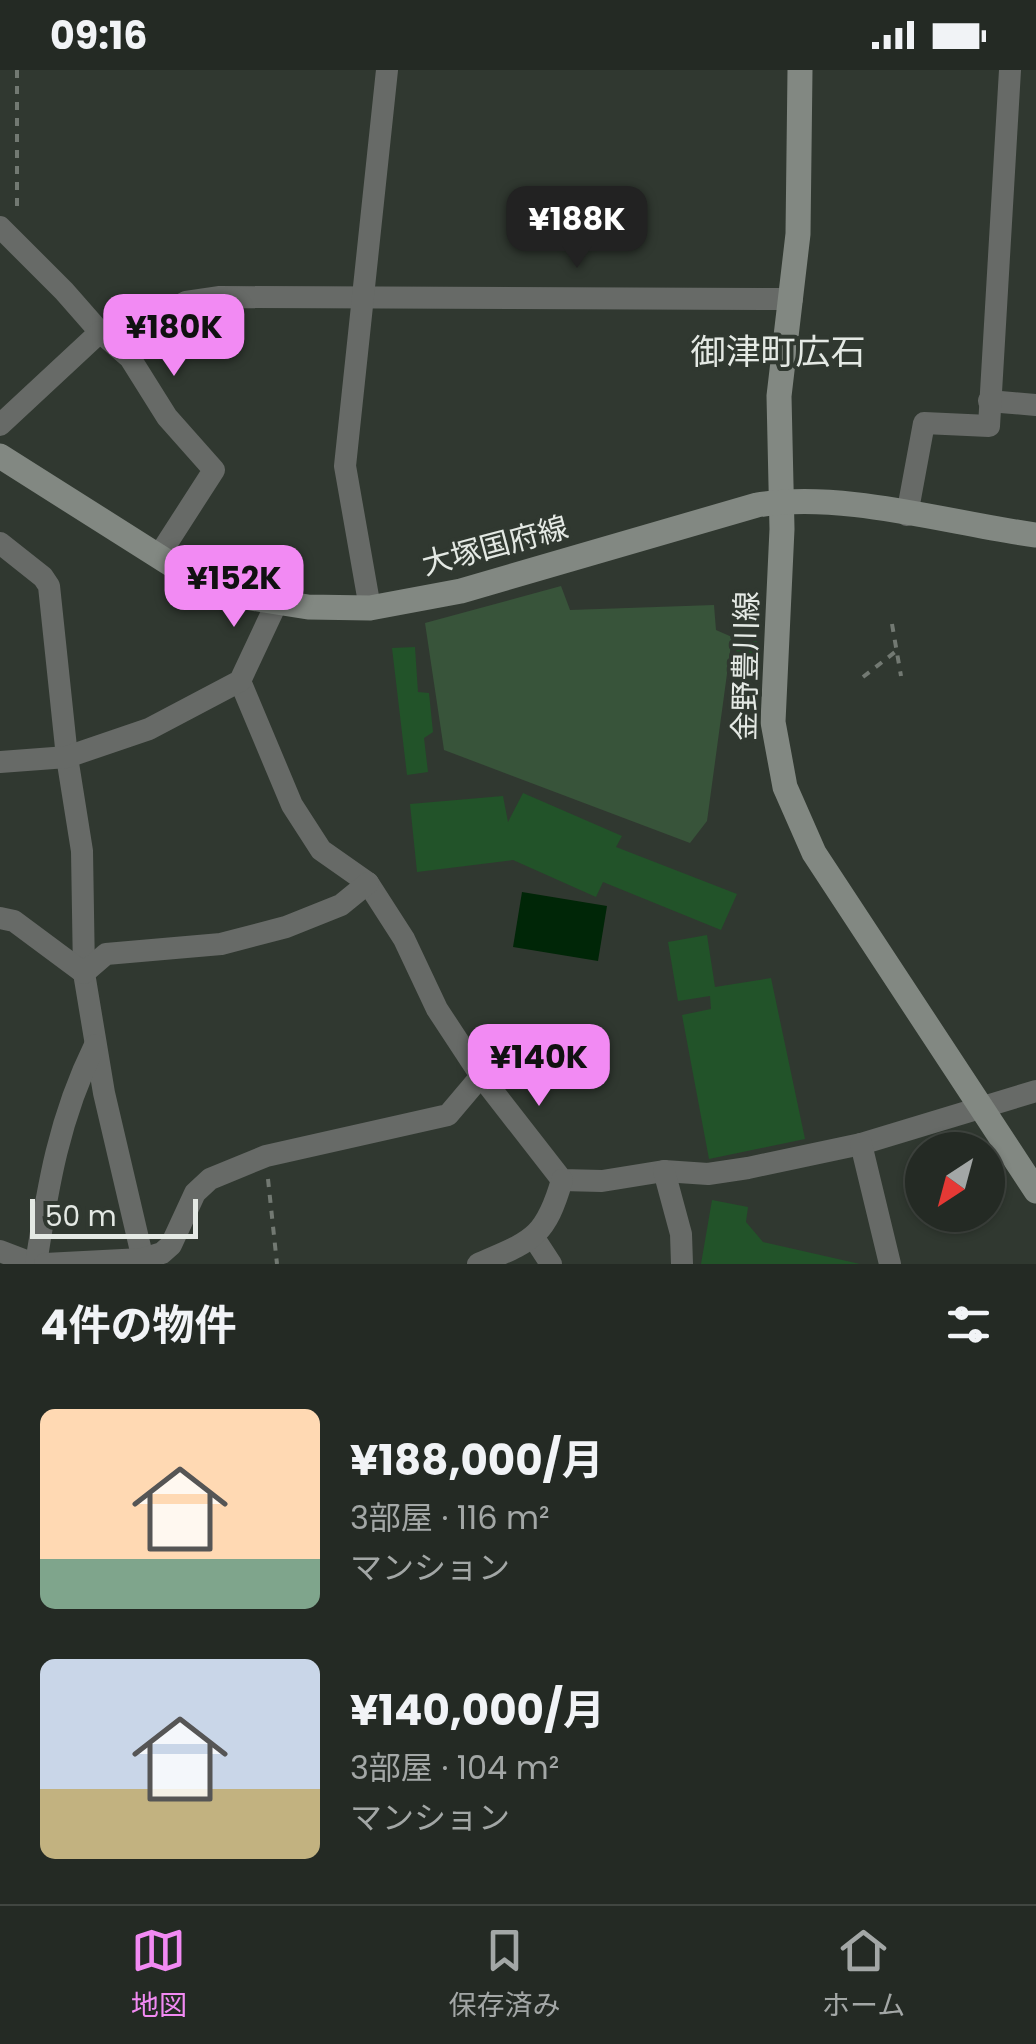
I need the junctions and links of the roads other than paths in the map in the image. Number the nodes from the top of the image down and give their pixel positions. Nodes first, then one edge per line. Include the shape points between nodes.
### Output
1 (386, 70) edge
2 (800, 70) edge
3 (1010, 70) edge
4 (9, 236) edge
5 (362, 298) junction
6 (792, 300) junction
7 (106, 336) junction
8 (990, 401) junction
9 (1036, 405) edge
10 (0, 425) edge
11 (0, 456) edge
12 (780, 502) junction
13 (908, 514) junction
14 (1036, 536) edge
15 (0, 544) edge
16 (158, 557) junction
17 (277, 602) junction
18 (370, 608) junction
19 (240, 682) junction
20 (67, 757) junction
21 (0, 762) edge
22 (368, 883) junction
23 (0, 918) edge
24 (84, 973) junction
25 (95, 1046) junction
26 (481, 1076) junction
27 (1036, 1091) edge
28 (980, 1107) junction
29 (861, 1144) junction
30 (664, 1171) junction
31 (562, 1180) junction
32 (1036, 1192) edge
33 (534, 1238) junction
34 (0, 1251) edge
35 (143, 1261) edge
36 (35, 1264) edge
37 (46, 1264) edge
38 (478, 1264) edge
39 (551, 1264) edge
40 (682, 1264) edge
41 (890, 1264) edge

1 - 5 street
2 - 6 main road, 金野豊川線
3 - 8 street
4 - 7 street
5 - 6 street
5 - 7 street via 220,296 186,302
5 - 18 street via 345,466
6 - 12 main road, 金野豊川線 via 779,396
7 - 10 street
7 - 16 street via 214,470
8 - 9 street
8 - 13 street via 989,426 924,423
11 - 16 main road, 大塚国府線
12 - 13 main road, 大塚国府線
12 - 18 main road, 大塚国府線 via 516,576
12 - 28 main road, 金野豊川線 via 773,722 785,788 834,886
13 - 14 main road, 大塚国府線
15 - 20 street via 49,586
16 - 17 main road, 大塚国府線 via 215,587
17 - 18 main road, 大塚国府線
17 - 19 street
19 - 20 street via 149,729
19 - 22 street via 292,805 322,850
20 - 21 street
20 - 24 street via 82,851
22 - 24 street via 341,905 286,927 220,944 106,954
22 - 26 street
23 - 24 street via 14,921
24 - 25 street
25 - 35 street
25 - 36 street via 54,1152
26 - 31 street
26 - 35 street via 448,1114 266,1156 210,1179 195,1193 171,1245
27 - 28 street
28 - 29 street
28 - 32 main road, 金野豊川線
29 - 30 street via 708,1174
29 - 41 street
30 - 31 street
30 - 40 street
31 - 33 street via 552,1214
33 - 38 street
33 - 39 street
34 - 36 street
35 - 37 street

